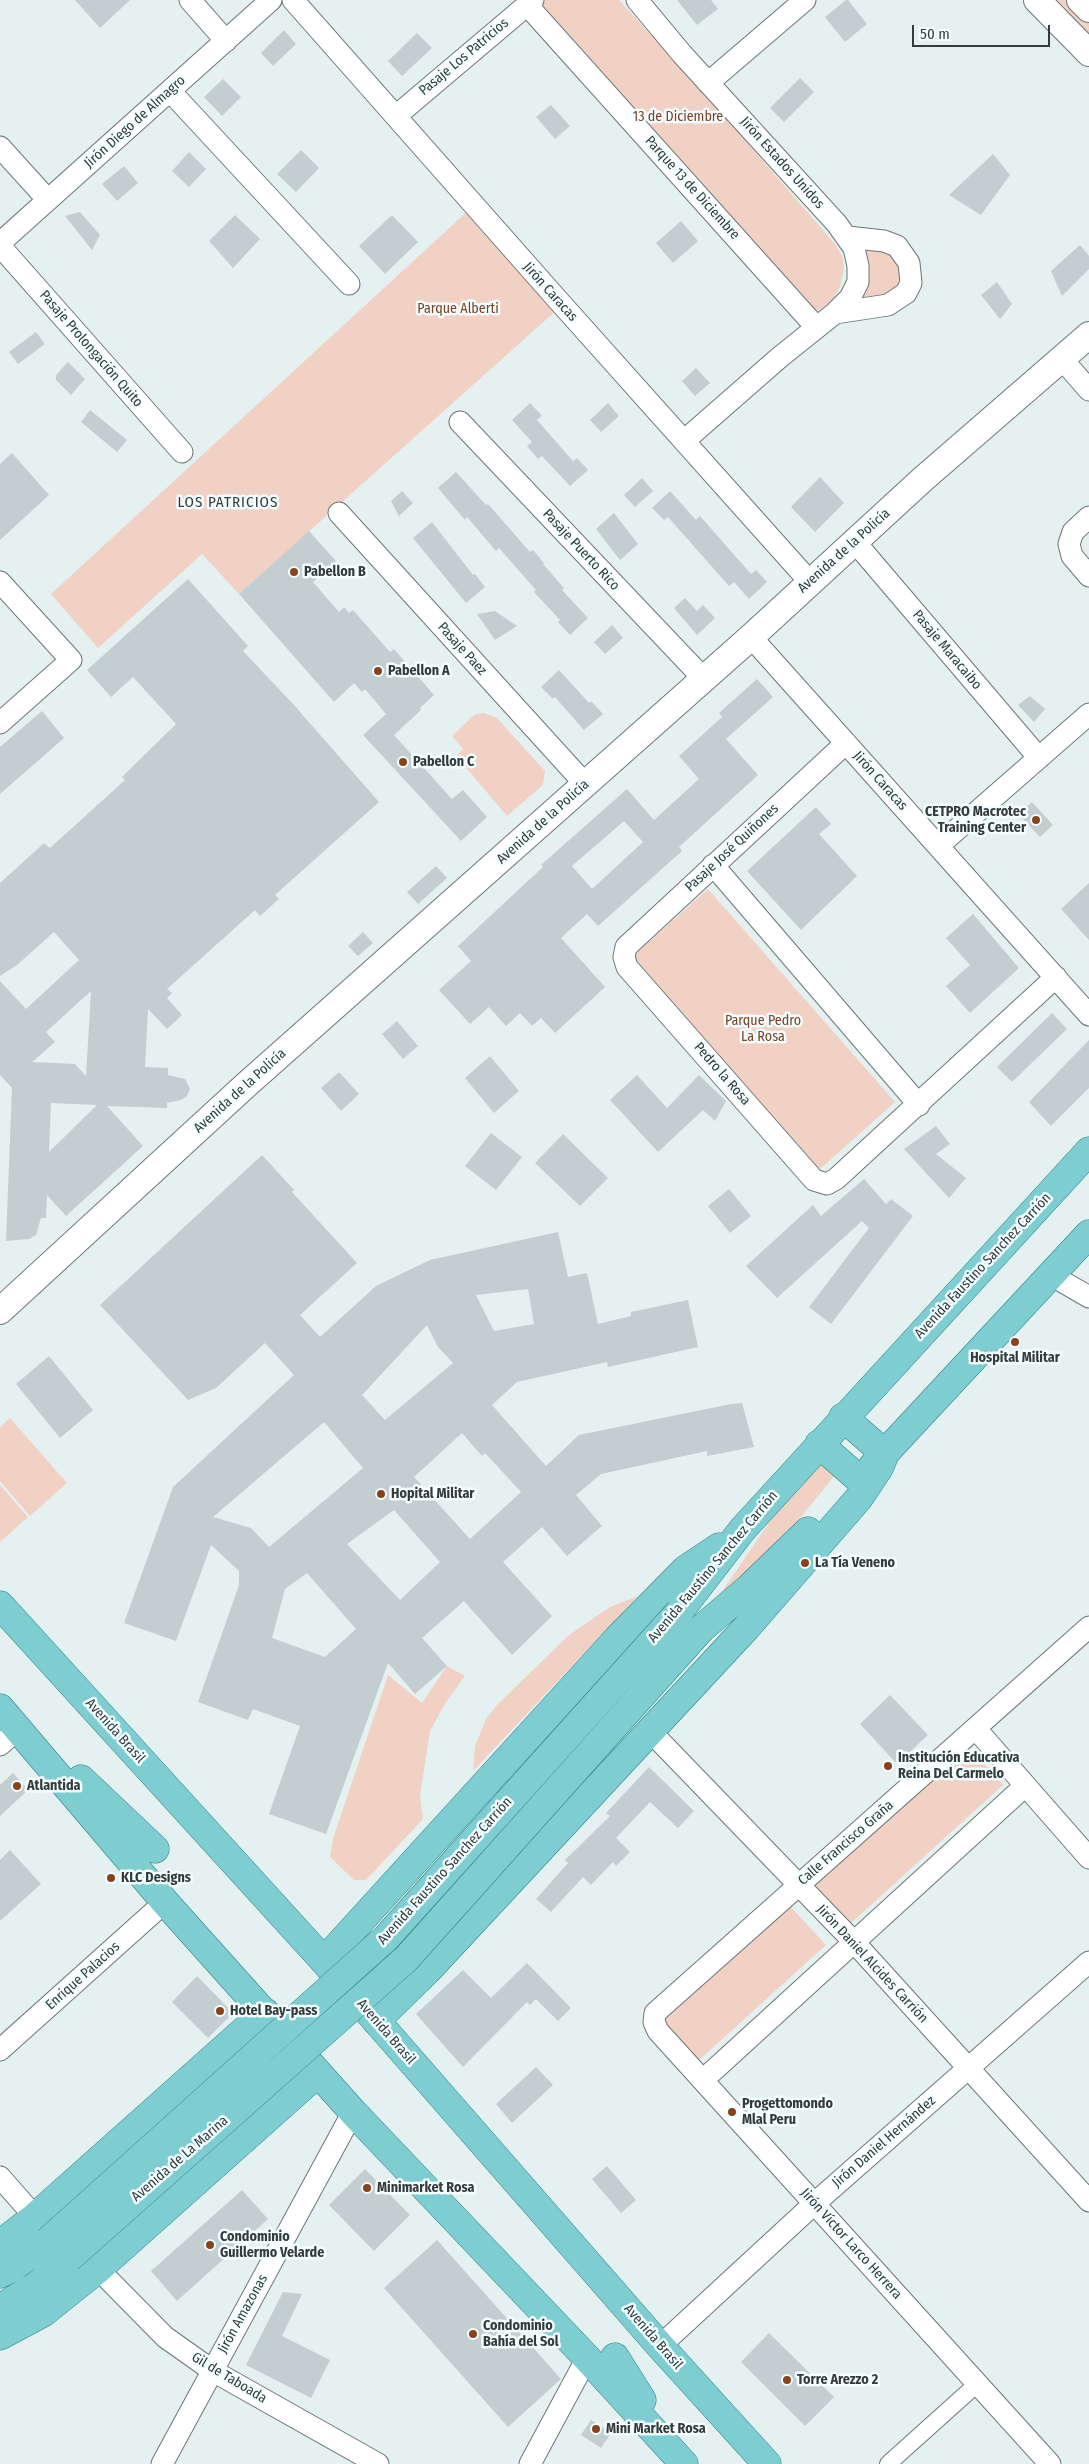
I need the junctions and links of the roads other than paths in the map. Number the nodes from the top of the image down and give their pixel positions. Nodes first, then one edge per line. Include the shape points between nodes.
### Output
1 (190, 0) edge
2 (271, 0) edge
3 (293, 0) edge
4 (637, 0) edge
5 (805, 0) edge
6 (1037, 0) edge
7 (1080, 0) edge
8 (530, 2) edge
9 (1089, 9) edge
10 (226, 41) junction
11 (1089, 53) edge
12 (708, 83) junction
13 (170, 91) junction
14 (396, 116) junction
15 (0, 147) edge
16 (48, 200) junction
17 (847, 237) junction
18 (0, 245) edge
19 (350, 284) dead end
20 (834, 313) junction
21 (816, 327) junction
22 (1089, 335) edge
23 (1062, 359) junction
24 (1089, 390) edge
25 (460, 422) dead end
26 (684, 441) junction
27 (182, 452) dead end
28 (339, 513) dead end
29 (1089, 517) edge
30 (855, 542) junction
31 (1089, 576) edge
32 (0, 582) edge
33 (810, 582) junction
34 (751, 637) junction
35 (703, 678) junction
36 (1089, 714) edge
37 (0, 723) edge
38 (846, 743) junction
39 (1038, 758) junction
40 (585, 784) junction
41 (938, 846) junction
42 (713, 865) junction
43 (624, 956) joint
44 (1056, 977) junction
45 (1089, 1014) edge
46 (919, 1105) junction
47 (1089, 1151) edge
48 (1089, 1234) edge
49 (1051, 1276) junction
50 (1089, 1297) edge
51 (0, 1311) edge
52 (843, 1418) junction
53 (820, 1444) junction
54 (885, 1454) junction
55 (860, 1480) junction
56 (742, 1530) junction
57 (0, 1605) edge
58 (1089, 1627) edge
59 (77, 1690) junction
60 (0, 1708) edge
61 (976, 1729) junction
62 (650, 1730) junction
63 (9, 1737) edge
64 (138, 1786) dead end
65 (1025, 1786) junction
66 (155, 1849) dead end
67 (1089, 1858) edge
68 (798, 1885) junction
69 (165, 1902) junction
70 (853, 1942) junction
71 (1089, 1962) edge
72 (331, 1972) junction
73 (264, 2012) junction
74 (366, 2013) junction
75 (654, 2022) joint
76 (0, 2050) edge
77 (968, 2068) junction
78 (318, 2073) junction
79 (703, 2080) junction
80 (353, 2112) junction
81 (0, 2177) edge
82 (1089, 2201) edge
83 (815, 2203) junction
84 (35, 2217) junction
85 (0, 2244) edge
86 (98, 2269) junction
87 (0, 2274) edge
88 (0, 2308) edge
89 (612, 2319) dead end
90 (0, 2336) edge
91 (660, 2346) junction
92 (615, 2356) dead end
93 (587, 2358) junction
94 (213, 2370) junction
95 (692, 2382) junction
96 (977, 2384) junction
97 (683, 2463) edge
98 (162, 2464) edge
99 (378, 2464) edge
100 (530, 2464) edge
101 (767, 2464) edge
102 (888, 2464) edge
103 (1050, 2464) edge

1 - 10 street
2 - 10 street, Jirón Diego de Almagro
3 - 14 street, Jirón Caracas
4 - 12 street, Jirón Estados Unidos
5 - 12 street
6 - 11 street
7 - 9 street
8 - 14 street, Pasaje Los Patricios
8 - 21 street, Parque 13 de Diciembre
10 - 13 street, Jirón Diego de Almagro
12 - 17 street, Jirón Estados Unidos
13 - 16 street, Jirón Diego de Almagro
13 - 19 street
14 - 26 street, Jirón Caracas
15 - 16 street
16 - 18 street, Jirón Diego de Almagro
17 - 20 street, Jirón Estados Unidos via 854,248 858,282 850,298
17 - 20 street, Jirón Estados Unidos via 884,241 897,246 909,263 911,283 906,293 888,305
18 - 27 street, Pasaje Prolongación Quito
20 - 21 street, Jirón Estados Unidos
21 - 26 street, Jirón Estados Unidos
22 - 23 street, Avenida de la Policía
23 - 24 street
23 - 30 street, Avenida de la Policía
25 - 35 street, Pasaje Puerto Rico
26 - 33 street, Jirón Caracas
28 - 40 street, Pasaje Paez
29 - 31 street via 1073,532 1069,544 1072,556
30 - 33 street, Avenida de la Policía
30 - 39 street, Pasaje Maracaibo
32 - 37 street via 70,660
33 - 34 street, Avenida de la Policía
34 - 35 street, Avenida de la Policía
34 - 38 street, Jirón Caracas
35 - 40 street, Avenida de la Policía
36 - 39 street
38 - 41 street, Jirón Caracas
38 - 42 street, Pasaje José Quiñones
39 - 41 street
40 - 51 street, Avenida de la Policía via 246,1085
41 - 44 street, Jirón Caracas
42 - 43 street, Pasaje José Quiñones via 626,947
42 - 46 street
43 - 46 street, Pedro la Rosa via 627,967 814,1180 827,1184 836,1179
44 - 45 street, Jirón Caracas
44 - 46 street
47 - 52 main road, Avenida Faustino Sanchez Carrión
48 - 49 main road
49 - 50 street
49 - 54 main road
52 - 53 main road, Avenida Faustino Sanchez Carrión
52 - 54 main road
53 - 55 main road
53 - 56 main road, Avenida Faustino Sanchez Carrión
54 - 55 main road
54 - 62 main road via 859,1498 747,1627
55 - 74 main road, bridge via 750,1588 701,1629 406,1959
56 - 72 main road via 686,1569 618,1638
56 - 72 main road, Avenida Faustino Sanchez Carrión, bridge via 679,1612 386,1938
57 - 59 main road, Avenida Brasil
58 - 61 street, Calle Francisco Graña
59 - 64 main road
59 - 72 main road, Avenida Brasil
60 - 63 main road
61 - 65 street
61 - 68 street, Calle Francisco Graña
62 - 68 street, Jirón Daniel Alcides Carrión
62 - 74 main road via 428,1971
63 - 66 main road via 38,1739
63 - 69 main road
65 - 67 street
65 - 70 street
68 - 70 street, Jirón Daniel Alcides Carrión
68 - 75 street, Calle Francisco Graña via 655,2013
69 - 73 main road
69 - 76 street, Enrique Palacios
70 - 77 street, Jirón Daniel Alcides Carrión
70 - 79 street
71 - 77 street, Jirón Daniel Hernández
72 - 74 main road, Avenida Brasil
72 - 87 main road, Avenida de La Marina, bridge via 48,2241
73 - 78 main road
73 - 84 main road
74 - 88 main road, Avenida de La Marina, bridge via 36,2286
74 - 91 main road, Avenida Brasil
75 - 79 street, Jirón Víctor Larco Herrera via 658,2031
77 - 82 street, Jirón Daniel Alcides Carrión
77 - 83 street, Jirón Daniel Hernández
78 - 80 main road
78 - 86 main road
79 - 83 street, Jirón Víctor Larco Herrera
80 - 93 main road
80 - 94 street, Jirón Amazonas
81 - 84 street
83 - 91 street, Jirón Daniel Hernández
83 - 96 street, Jirón Víctor Larco Herrera
84 - 85 main road
86 - 90 main road via 43,2313
86 - 94 street, Gil de Taboada via 165,2336
89 - 95 main road
91 - 95 main road, Avenida Brasil
92 - 97 main road
93 - 97 main road
93 - 100 street
94 - 98 street, Jirón Amazonas
94 - 99 street, Gil de Taboada
95 - 101 main road, Avenida Brasil
96 - 102 street
96 - 103 street, Jirón Víctor Larco Herrera

